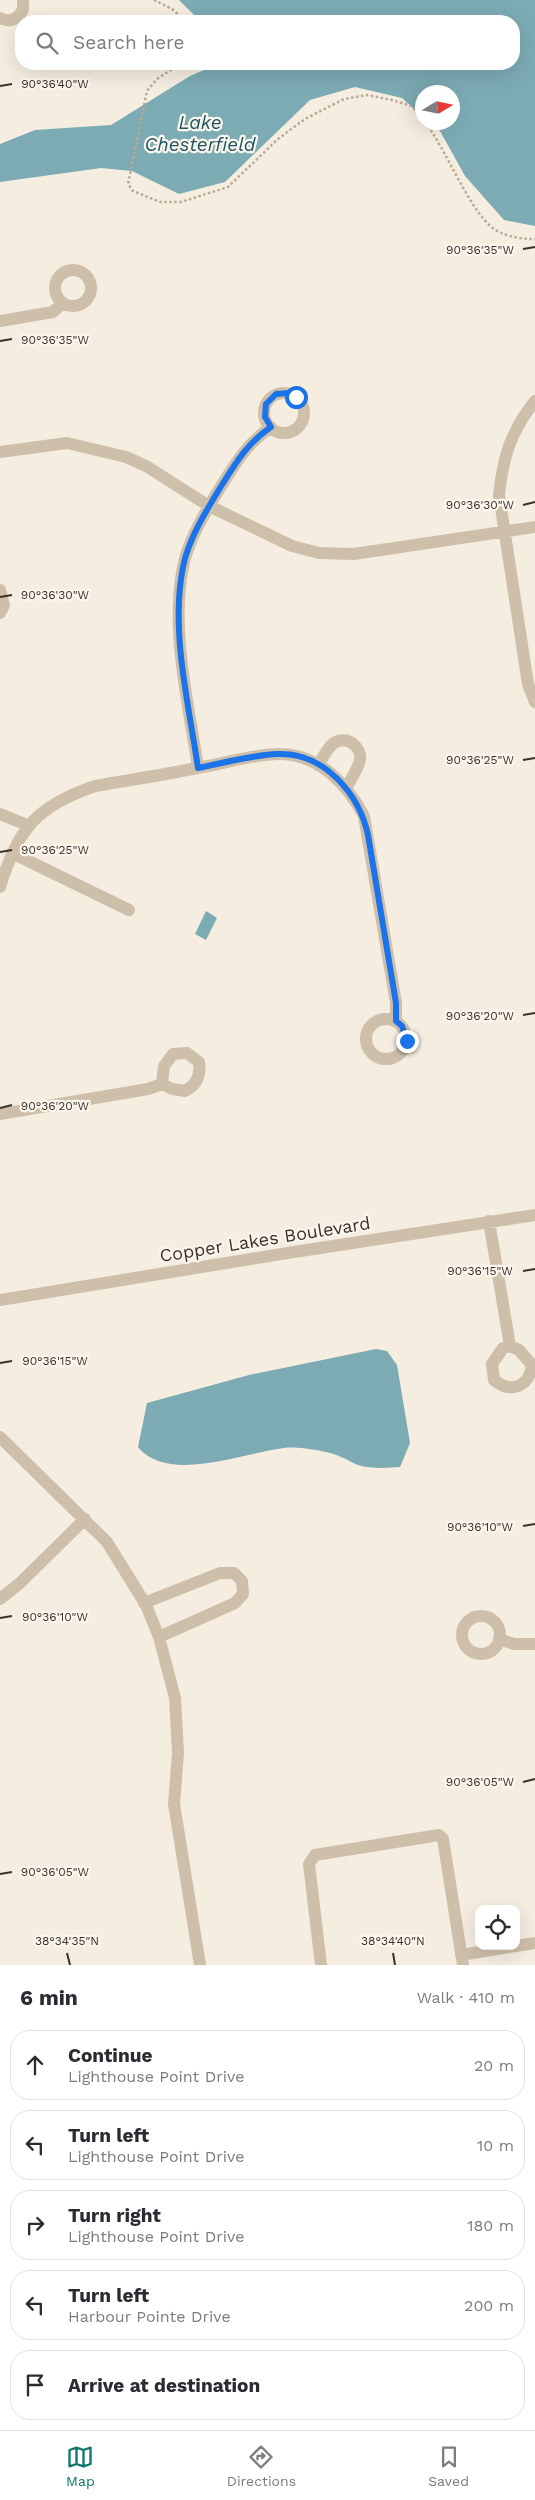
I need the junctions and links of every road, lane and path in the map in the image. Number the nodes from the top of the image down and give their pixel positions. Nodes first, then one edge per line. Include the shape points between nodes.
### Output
1 (23, 0) edge
2 (154, 0) edge
3 (18, 15) edge
4 (179, 15) edge
5 (0, 18) edge
6 (15, 18) edge
7 (171, 70) edge
8 (415, 110) edge
9 (429, 130) edge
10 (535, 239) edge
11 (63, 303) dead end
12 (0, 321) edge
13 (535, 401) edge
14 (271, 427) dead end
15 (0, 452) edge
16 (209, 506) junction
17 (535, 527) edge
18 (503, 532) junction
19 (0, 590) edge
20 (0, 612) edge
21 (535, 702) edge
22 (318, 765) junction
23 (198, 768) junction
24 (346, 788) junction
25 (0, 814) edge
26 (27, 826) junction
27 (12, 853) junction
28 (0, 887) edge
29 (129, 910) dead end
30 (396, 1021) dead end
31 (162, 1084) dead end
32 (0, 1114) edge
33 (535, 1215) edge
34 (489, 1221) junction
35 (0, 1300) edge
36 (510, 1346) dead end
37 (0, 1437) edge
38 (85, 1519) junction
39 (0, 1599) edge
40 (144, 1603) junction
41 (159, 1637) junction
42 (499, 1639) dead end
43 (535, 1644) edge
44 (535, 1943) edge
45 (520, 1945) edge
46 (501, 1950) edge
47 (462, 1960) edge
48 (200, 1965) edge
49 (321, 1965) edge

1 - 3 street via 23,9
2 - 4 path
5 - 6 street
7 - 8 path via 147,91 128,184 133,191 160,202 181,202 228,187 278,139 305,119 344,99 367,95 412,106
9 - 10 path via 478,212 493,228 505,235
11 - 12 street via 53,312
13 - 18 street via 511,437 506,456 499,495
14 - 16 street via 245,448
15 - 16 street via 67,443 126,457
16 - 18 street via 284,542 319,554 354,554
16 - 23 street via 183,566 178,606
17 - 18 street
18 - 21 street via 528,684
19 - 20 street via 4,605
22 - 23 street via 296,756 279,754
22 - 24 street
22 - 24 street via 336,742 353,743 359,750 360,762
23 - 26 street via 95,786 54,803
24 - 30 street via 364,816 396,1003
25 - 26 street
26 - 27 street
27 - 28 street
27 - 29 street
31 - 32 street
33 - 34 street, Copper Lakes Boulevard
34 - 35 street, Copper Lakes Boulevard
34 - 36 street
37 - 38 street
38 - 39 street
38 - 40 street via 107,1542
40 - 41 street
40 - 41 street via 220,1573 234,1573 242,1581 243,1594 235,1603
41 - 48 street via 175,1698 178,1753 174,1804
42 - 43 street via 514,1644
44 - 45 street
46 - 47 street
47 - 49 street via 443,1839 439,1835 315,1855 309,1864

